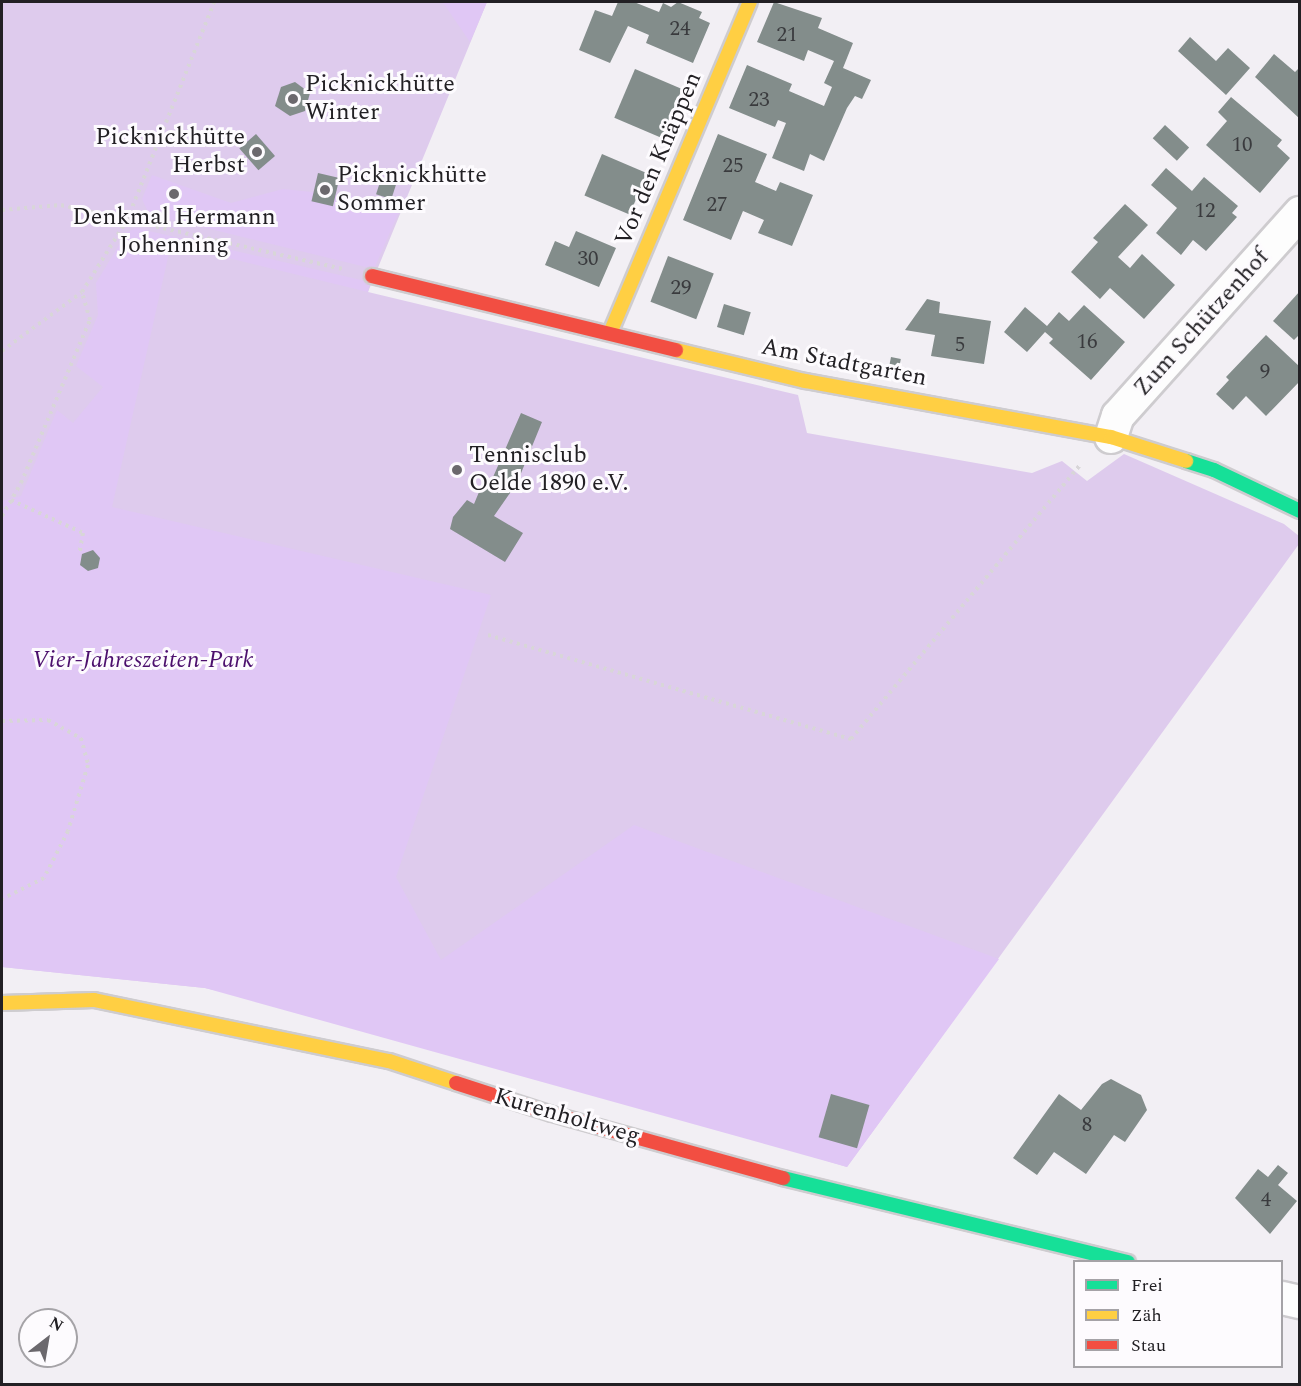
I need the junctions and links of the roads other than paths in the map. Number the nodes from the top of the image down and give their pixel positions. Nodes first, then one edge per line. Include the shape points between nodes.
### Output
1 (750, 2) edge
2 (1299, 213) edge
3 (372, 276) road end
4 (610, 333) junction
5 (1111, 437) junction
6 (1299, 511) edge
7 (2, 1003) edge
8 (1120, 1260) edge
9 (1283, 1298) edge
10 (1299, 1302) edge

1 - 4 street, Vor den Knäppen
2 - 5 street, Zum Schützenhof via 1119,416
3 - 4 street, Am Stadtgarten
4 - 5 street, Am Stadtgarten via 806,381
5 - 6 street, Am Stadtgarten via 1214,470
7 - 8 street, Kurenholtweg via 94,1000 389,1061 552,1114 857,1198
9 - 10 street

